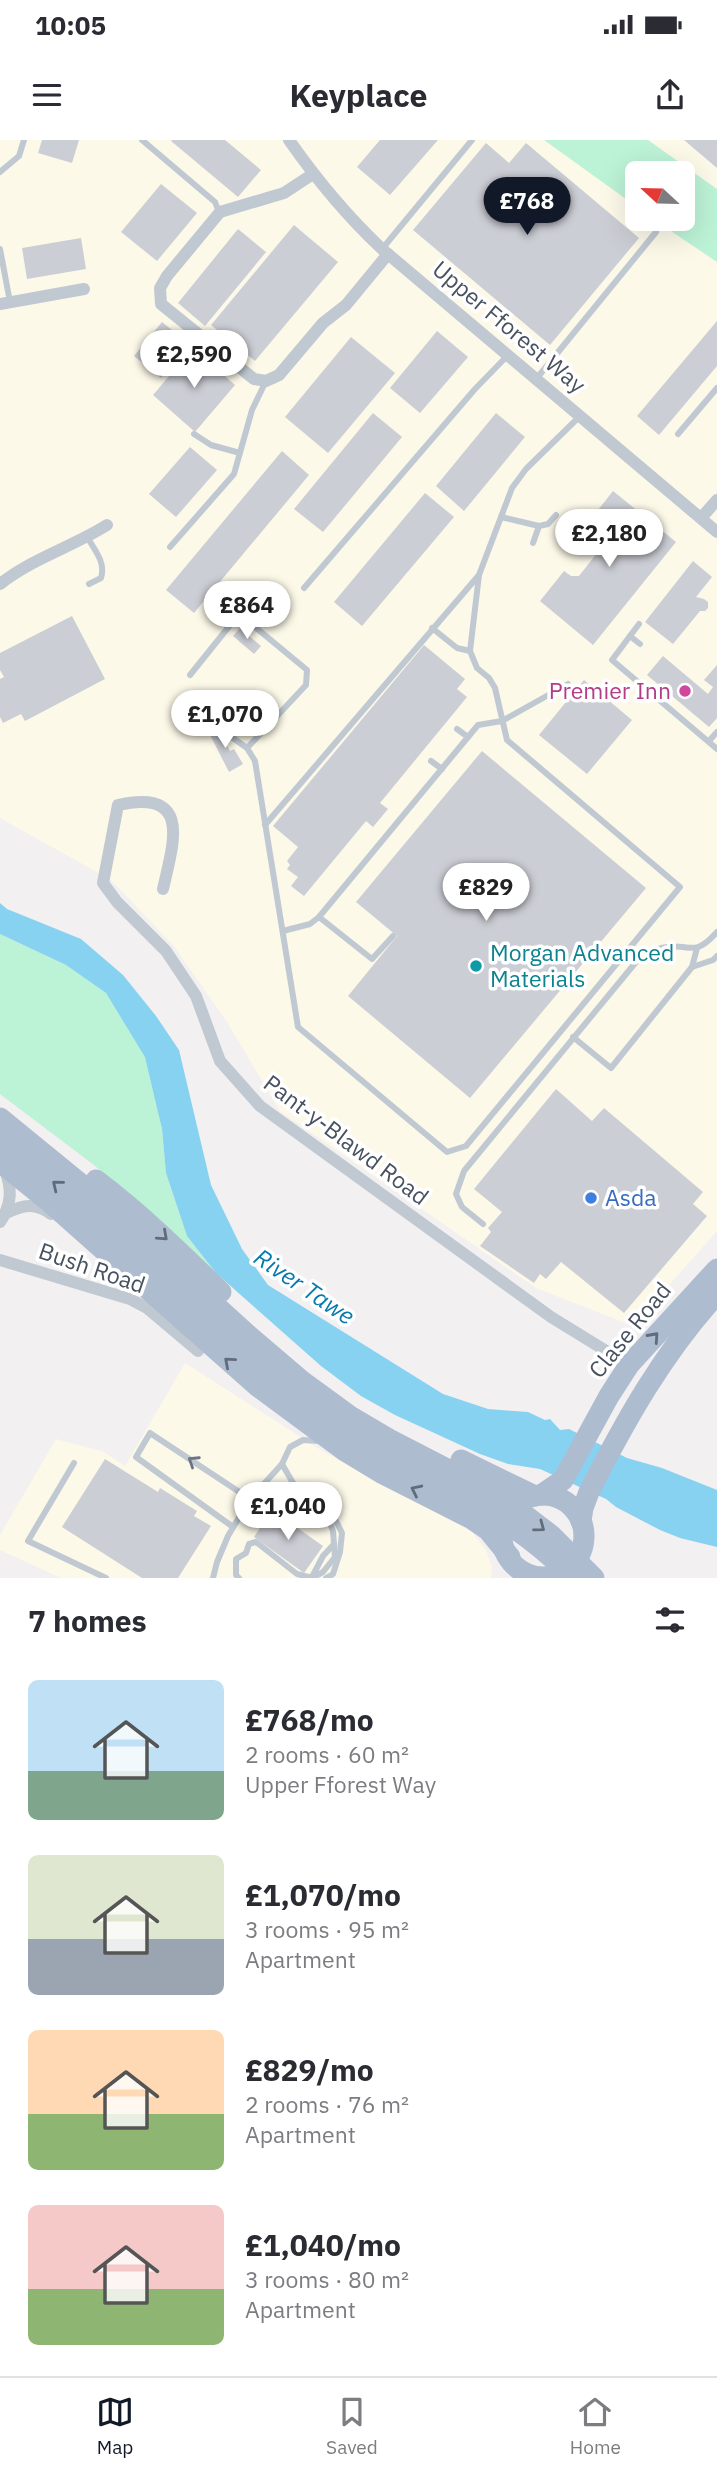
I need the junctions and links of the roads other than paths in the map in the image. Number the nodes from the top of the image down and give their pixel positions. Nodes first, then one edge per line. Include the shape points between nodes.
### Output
1 (24, 140) edge
2 (142, 140) edge
3 (289, 140) edge
4 (472, 140) edge
5 (0, 172) edge
6 (313, 174) junction
7 (220, 212) junction
8 (656, 232) dead end
9 (0, 249) edge
10 (385, 252) junction
11 (84, 289) dead end
12 (5, 303) edge
13 (509, 354) junction
14 (537, 378) junction
15 (266, 381) junction
16 (717, 388) edge
17 (581, 415) junction
18 (194, 434) dead end
19 (678, 434) dead end
20 (240, 453) junction
21 (717, 500) edge
22 (556, 515) dead end
23 (500, 517) junction
24 (701, 519) junction
25 (548, 524) junction
26 (107, 525) dead end
27 (539, 526) junction
28 (555, 530) dead end
29 (717, 532) edge
30 (87, 537) junction
31 (533, 543) dead end
32 (170, 547) dead end
33 (479, 575) junction
34 (0, 584) edge
35 (89, 584) dead end
36 (304, 588) dead end
37 (219, 597) dead end
38 (239, 614) junction
39 (639, 624) dead end
40 (432, 628) junction
41 (630, 636) junction
42 (640, 643) dead end
43 (470, 651) junction
44 (190, 675) dead end
45 (568, 684) dead end
46 (502, 721) junction
47 (457, 729) dead end
48 (717, 732) edge
49 (468, 737) junction
50 (233, 738) dead end
51 (709, 741) junction
52 (247, 748) junction
53 (717, 749) edge
54 (431, 761) dead end
55 (442, 769) junction
56 (265, 825) junction
57 (163, 889) dead end
58 (319, 917) junction
59 (283, 931) junction
60 (717, 932) edge
61 (393, 936) dead end
62 (697, 948) junction
63 (717, 956) edge
64 (692, 967) junction
65 (573, 1037) junction
66 (0, 1118) edge
67 (0, 1140) edge
68 (29, 1140) junction
69 (1, 1163) edge
70 (3, 1217) edge
71 (483, 1224) dead end
72 (0, 1260) edge
73 (118, 1263) junction
74 (717, 1269) edge
75 (717, 1294) edge
76 (198, 1351) dead end
77 (629, 1365) junction
78 (331, 1442) junction
79 (74, 1464) dead end
80 (282, 1464) junction
81 (532, 1498) junction
82 (250, 1499) junction
83 (325, 1510) junction
84 (233, 1527) junction
85 (583, 1534) junction
86 (513, 1568) edge
87 (555, 1577) edge
88 (106, 1578) edge
89 (213, 1578) edge
90 (239, 1578) edge
91 (312, 1578) edge
92 (326, 1578) edge
93 (594, 1578) edge
94 (611, 1578) edge

1 - 5 lane via 19,156
2 - 7 lane via 215,202
3 - 6 street, Upper Fforest Way
4 - 10 lane
6 - 7 street via 284,194
6 - 10 street, Upper Fforest Way
7 - 15 street via 167,276 160,288 161,304 254,379
8 - 14 lane
9 - 12 lane
10 - 13 street, Upper Fforest Way
10 - 15 street via 346,305 323,323 279,375
11 - 12 street
13 - 14 street, Upper Fforest Way
13 - 36 lane
14 - 17 street, Upper Fforest Way
15 - 20 lane
16 - 19 lane
17 - 23 lane via 526,469
17 - 24 street, Upper Fforest Way
18 - 20 lane via 211,445
20 - 32 lane via 234,474
21 - 24 street
22 - 25 lane
23 - 27 lane
23 - 33 lane
24 - 29 street, Upper Fforest Way
25 - 27 lane
25 - 28 lane
26 - 30 street
27 - 31 lane
30 - 34 street
30 - 35 lane via 103,571 101,578
33 - 40 lane
33 - 43 lane
37 - 38 lane
38 - 44 lane
38 - 52 lane via 307,670 306,685
39 - 41 lane
40 - 43 lane via 457,648
40 - 56 lane
41 - 42 lane
41 - 51 lane via 612,660
43 - 46 lane via 477,668 495,688
45 - 46 lane
46 - 49 lane via 478,725
46 - 59 lane via 507,740 680,887 466,1146 447,1152 298,1027
47 - 49 lane
48 - 51 lane
49 - 55 lane
50 - 52 lane
51 - 53 lane
52 - 56 lane via 255,761
54 - 55 lane
55 - 58 lane
56 - 59 lane
57 - 77 street, Pant-y-Blawd Road via 174,839 172,818 165,809 151,804 118,805 103,883 166,951 196,996 220,1061 260,1106 551,1317
58 - 59 lane
58 - 61 lane via 372,959
60 - 62 lane
62 - 64 lane
62 - 65 lane via 661,948 636,962
63 - 64 lane
64 - 65 lane via 611,1068
65 - 71 lane via 464,1171 456,1194 462,1207
66 - 68 main road
87 -> 67 main road via 541,1548 495,1514 343,1430 294,1394 83,1207
68 -> 81 main road via 68,1159 124,1202 280,1344 357,1403
68 -> 93 main road via 302,1381 350,1416 525,1515
69 - 70 street via 10,1184
69 - 73 main road
70 - 73 street via 21,1206 43,1208
72 - 76 street, Bush Road via 130,1299
78 -> 73 main road via 257,1387
77 -> 74 main road, Clase Road
75 - 85 main road, Clase Road via 678,1339 613,1445 589,1492
77 - 81 main road, Clase Road via 563,1480
78 - 80 lane via 303,1440 290,1447
86 -> 78 main road via 488,1530
79 - 88 lane via 28,1541
80 - 82 lane
80 - 83 lane via 293,1483
81 - 85 main road via 560,1499 572,1508
81 - 86 main road via 506,1516 502,1530
82 - 84 lane
82 -> 84 lane via 150,1433 136,1457
83 - 91 lane via 334,1544
83 - 92 lane via 342,1533 333,1574
84 - 89 lane
85 - 87 main road via 575,1563
85 - 94 main road
86 - 87 main road via 533,1576
90 - 91 lane via 236,1559 256,1542 297,1574

